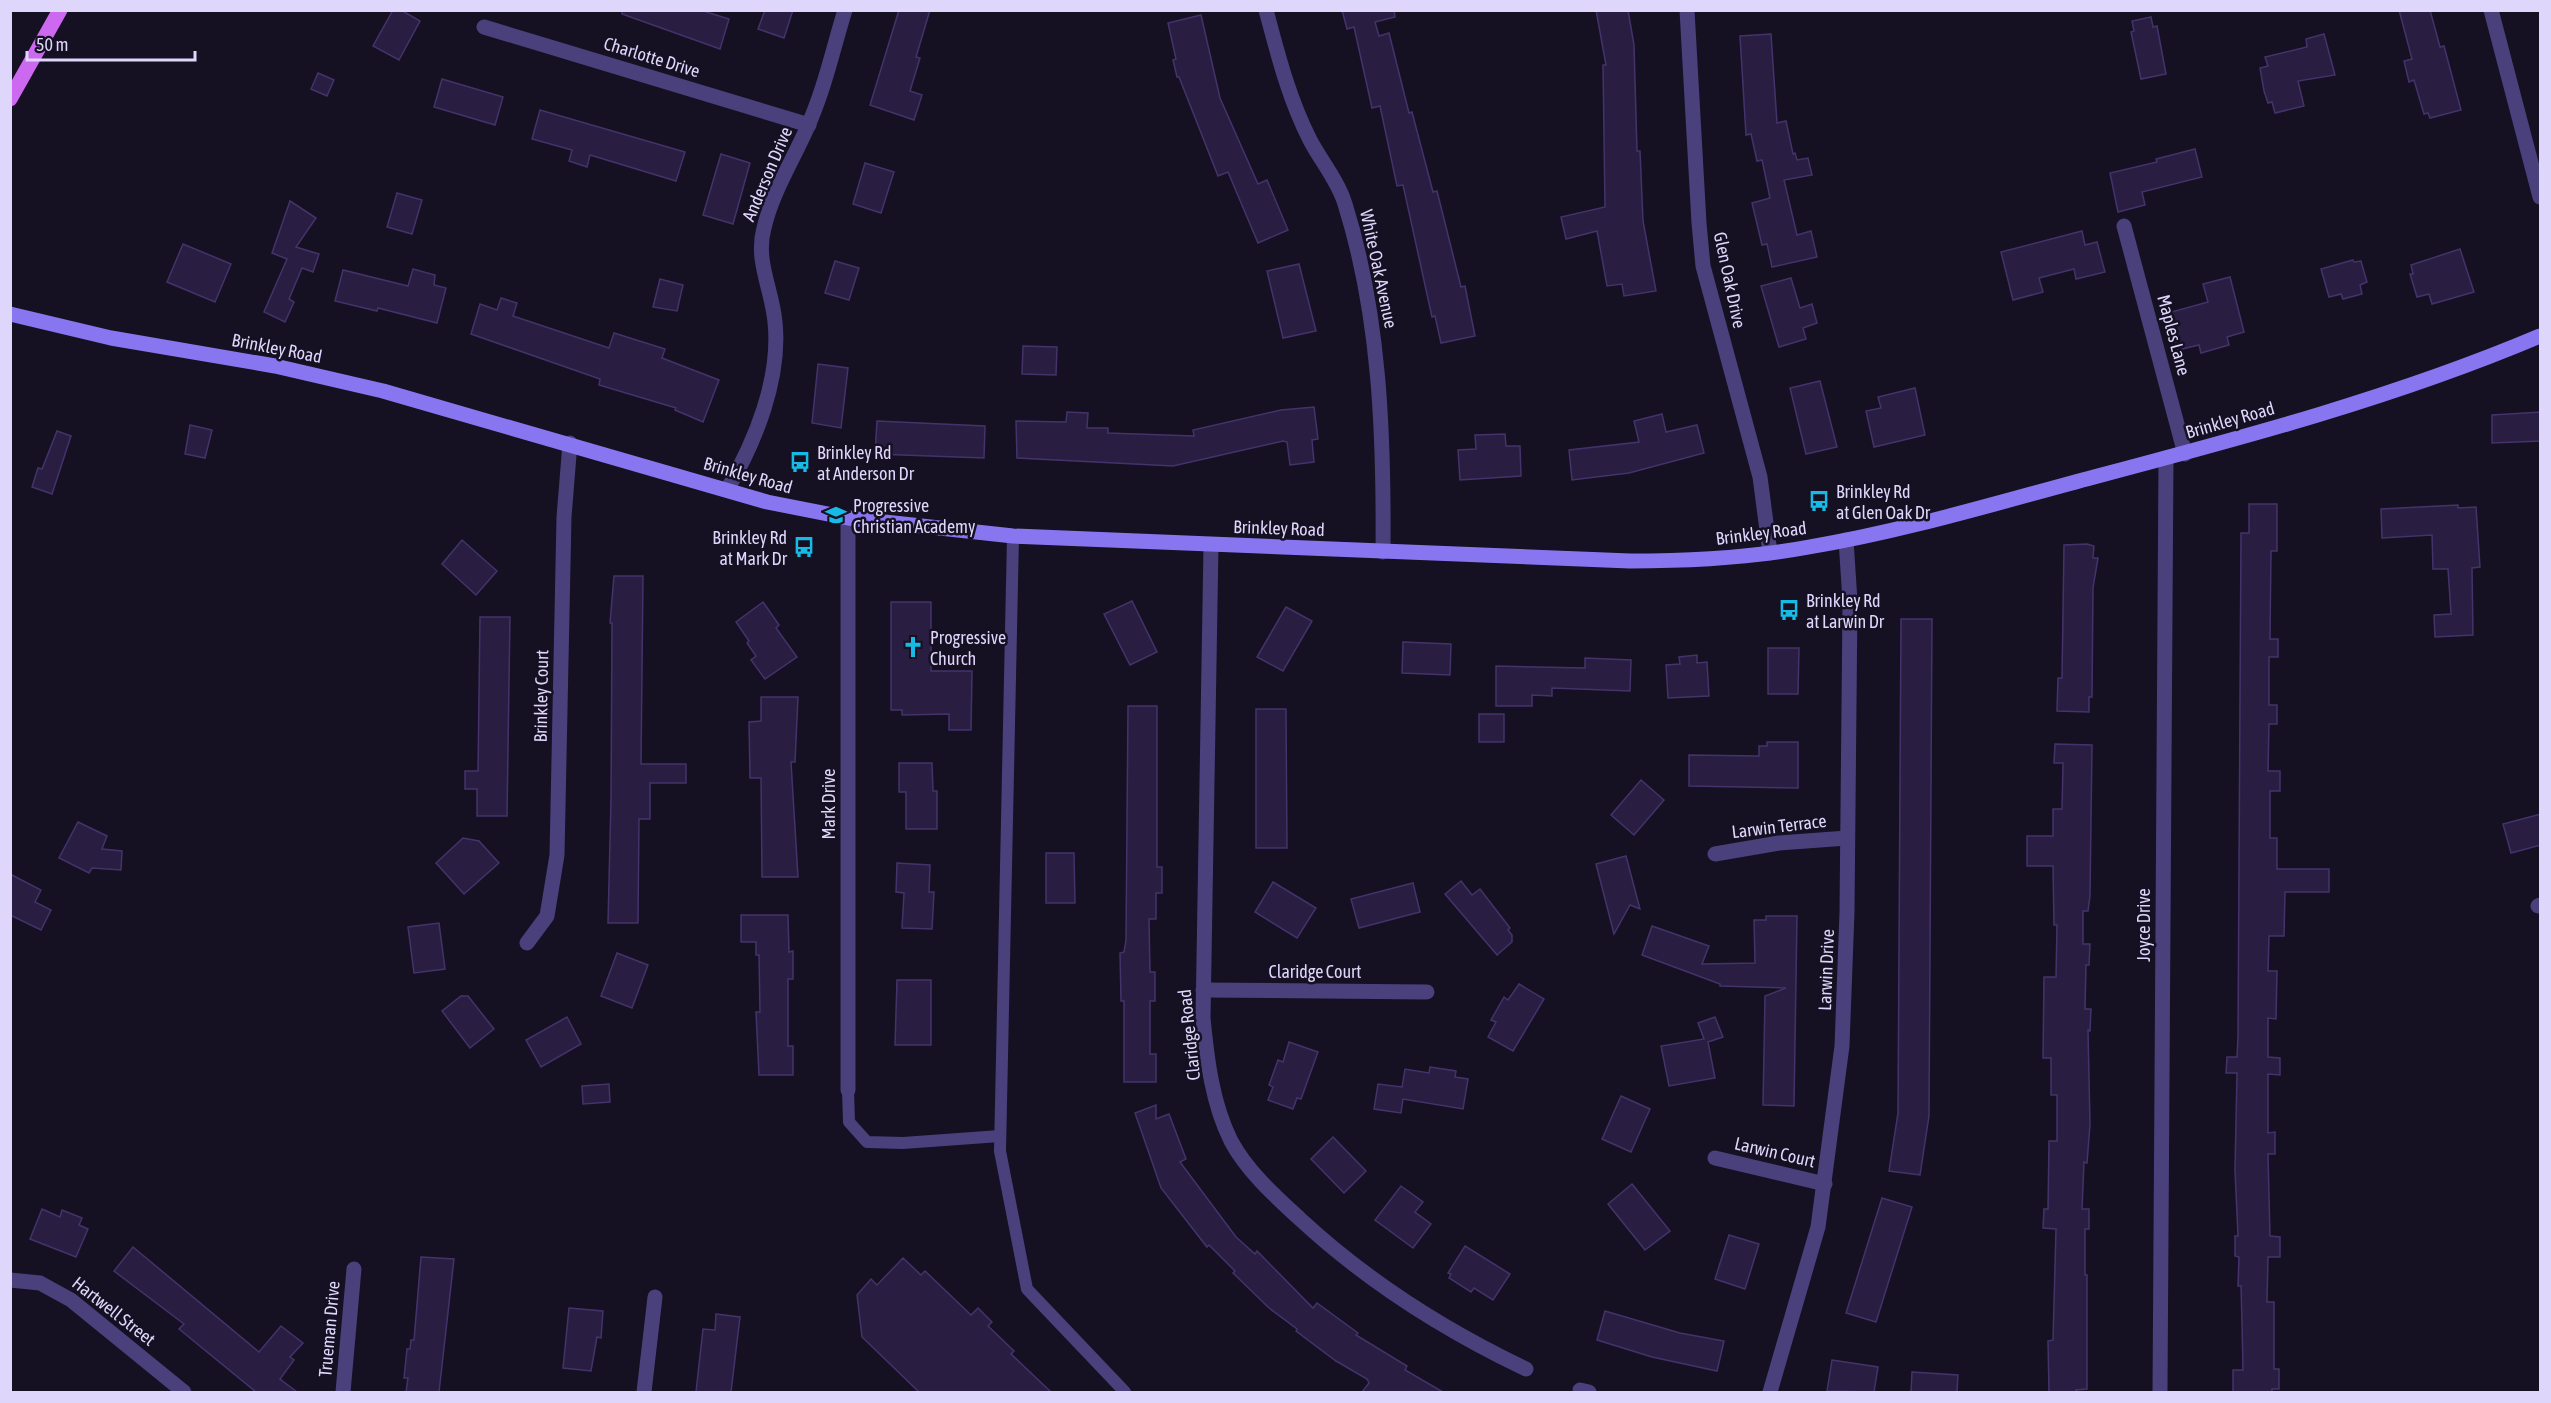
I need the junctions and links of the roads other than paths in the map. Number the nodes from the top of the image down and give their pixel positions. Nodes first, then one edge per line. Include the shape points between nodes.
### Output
1 (60, 10) edge
2 (845, 10) edge
3 (1266, 10) edge
4 (1688, 10) edge
5 (2491, 10) edge
6 (484, 27) dead end
7 (10, 99) edge
8 (809, 125) junction
9 (2541, 196) edge
10 (2124, 226) dead end
11 (10, 314) edge
12 (2541, 336) edge
13 (570, 443) junction
14 (2185, 454) junction
15 (2166, 458) junction
16 (727, 490) junction
17 (848, 518) junction
18 (1013, 536) junction
19 (1846, 540) junction
20 (1211, 545) junction
21 (1383, 552) junction
22 (1770, 553) junction
23 (1847, 838) junction
24 (1715, 854) dead end
25 (527, 943) dead end
26 (1203, 990) junction
27 (1427, 992) dead end
28 (848, 1090) joint
29 (1000, 1136) junction
30 (1715, 1158) dead end
31 (1825, 1184) junction
32 (354, 1269) dead end
33 (10, 1280) edge
34 (655, 1297) dead end
35 (1526, 1369) dead end
36 (184, 1392) edge
37 (343, 1392) edge
38 (644, 1392) edge
39 (1125, 1392) edge
40 (1770, 1392) edge
41 (2160, 1392) edge

1 - 7 main road
2 - 8 street, Anderson Drive
3 - 21 street, White Oak Avenue via 1296,109 1341,194 1365,285 1379,388
4 - 22 street, Glen Oak Drive via 1704,266 1760,477
5 - 9 street
6 - 8 street, Charlotte Drive
8 - 16 street, Anderson Drive via 764,226 760,249 776,344 758,429
10 - 14 street, Maples Lane
11 - 13 main road, Brinkley Road via 111,338 327,378
12 - 14 main road, Brinkley Road via 2385,395
13 - 16 main road, Brinkley Road
13 - 25 street, Brinkley Court via 564,517 557,855 547,916
14 - 15 main road, Brinkley Road
15 - 19 main road, Brinkley Road
15 - 41 street, Joyce Drive
16 - 17 main road, Brinkley Road via 787,507
17 - 18 main road, Brinkley Road
17 - 28 street, Mark Drive
18 - 20 main road, Brinkley Road
18 - 29 lane
19 - 22 main road, Brinkley Road
19 - 23 street, Larwin Drive via 1850,601
20 - 21 main road, Brinkley Road
20 - 26 street, Claridge Road
21 - 22 main road, Brinkley Road via 1630,561
23 - 24 street, Larwin Terrace via 1779,843
23 - 31 street, Larwin Drive via 1842,1046
26 - 27 street, Claridge Court
26 - 35 street, Claridge Road via 1206,1049 1218,1107 1233,1143 1249,1166 1280,1200 1375,1283 1450,1330
28 - 29 lane via 849,1122 867,1142
29 - 39 lane via 1027,1289
30 - 31 street, Larwin Court
31 - 40 street, Larwin Drive via 1818,1227
32 - 37 street, Trueman Drive
33 - 36 street, Hartwell Street via 40,1283 71,1300
34 - 38 street

